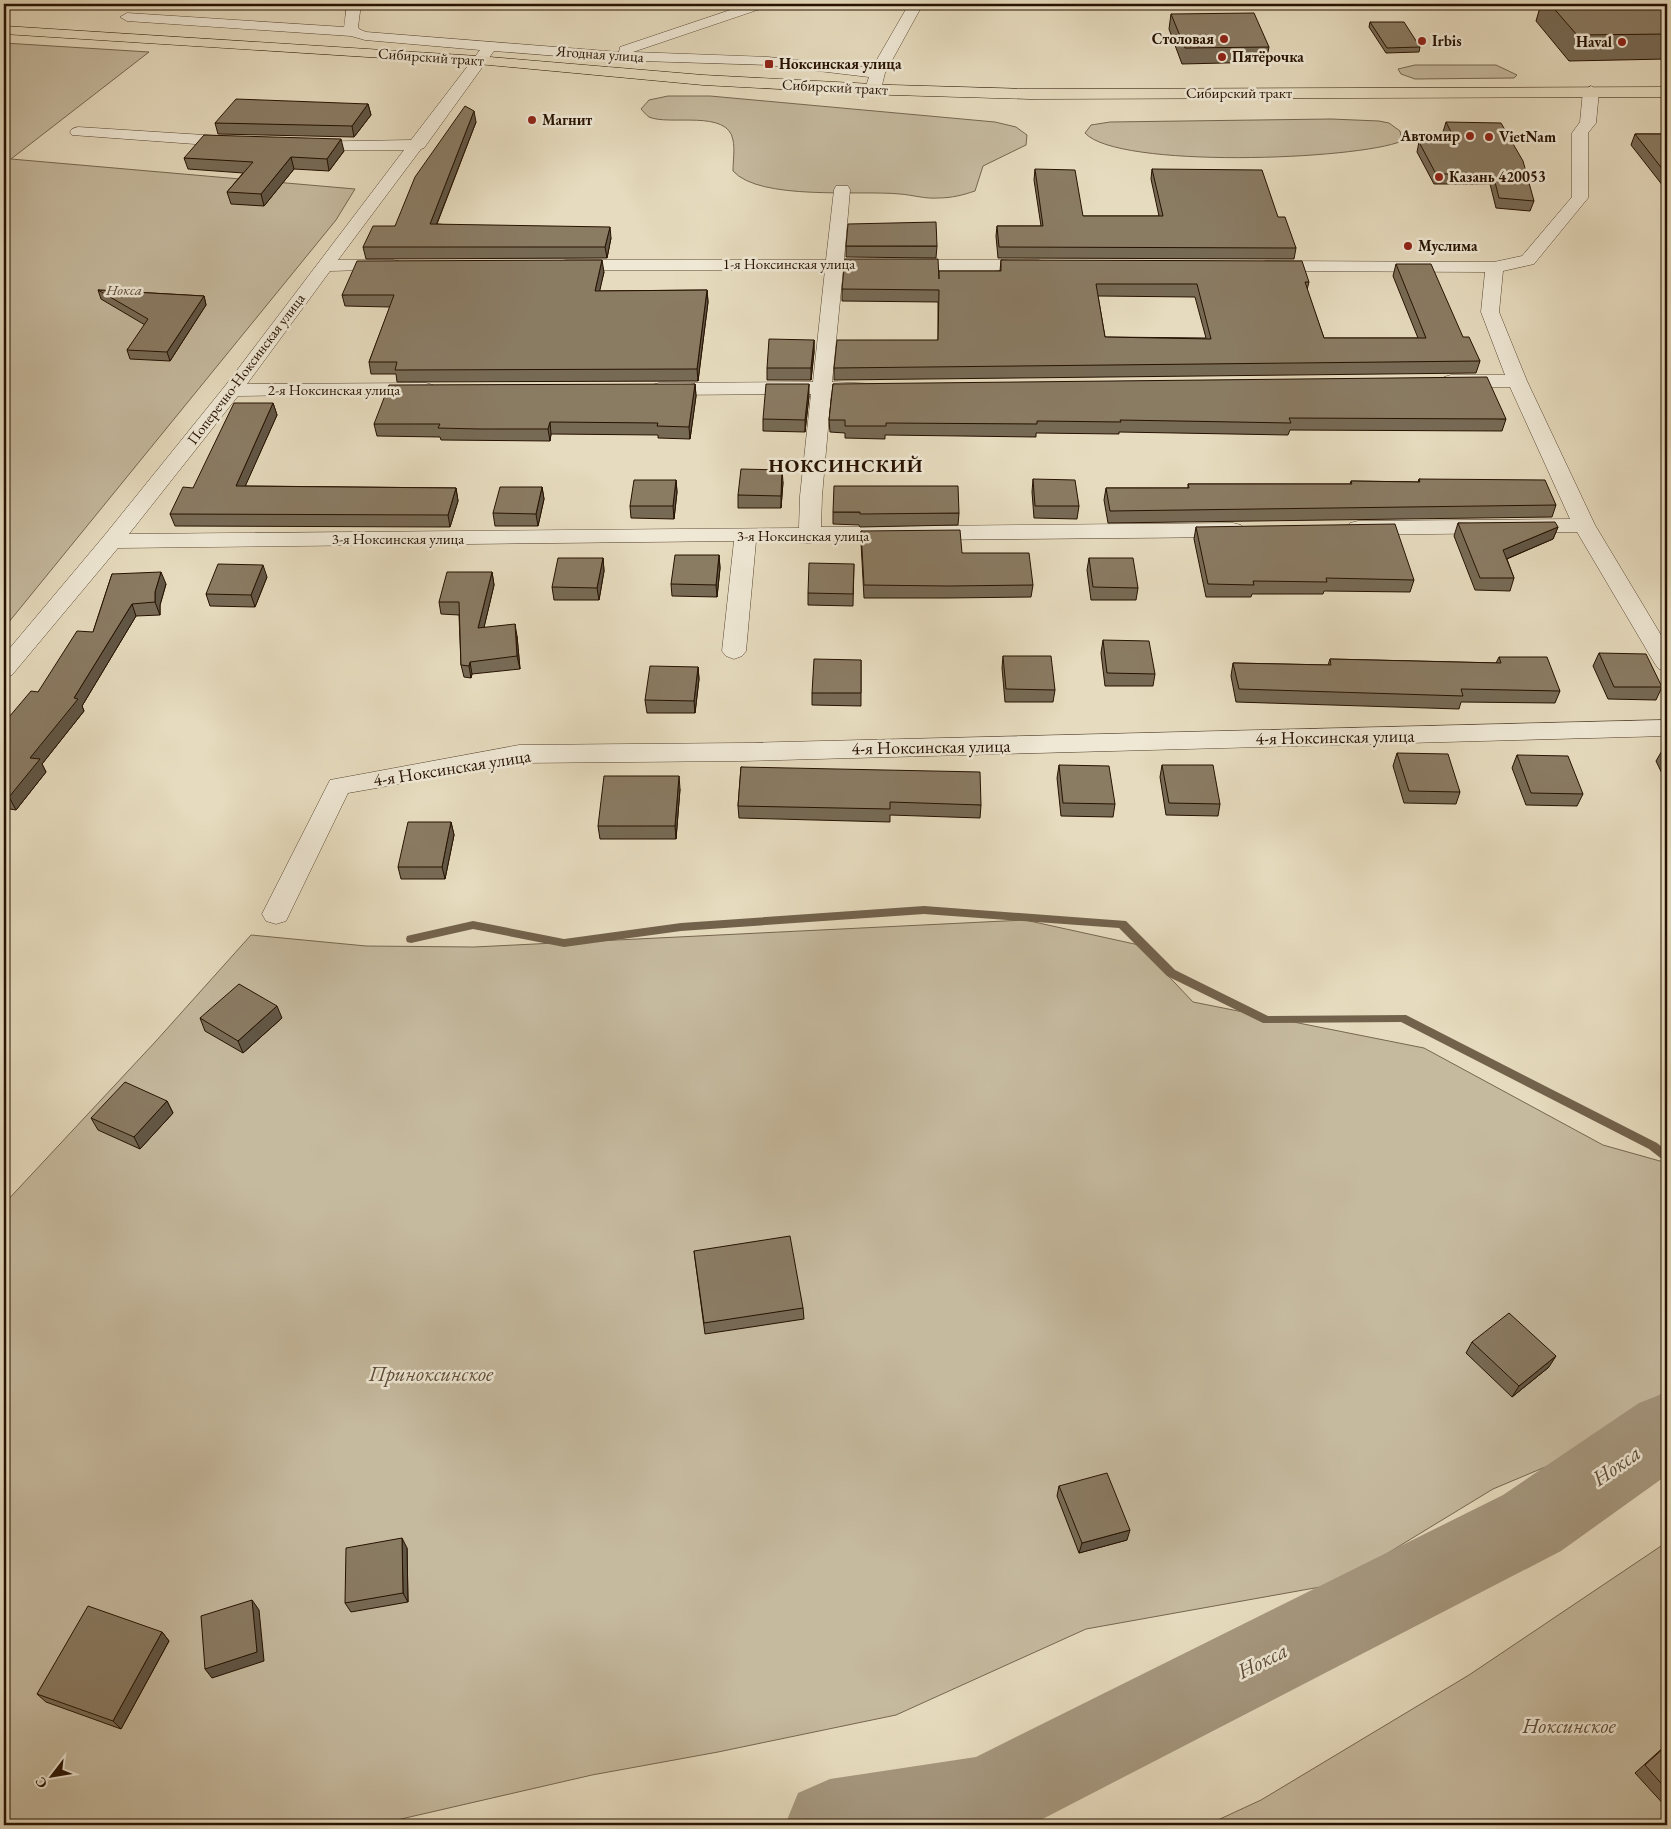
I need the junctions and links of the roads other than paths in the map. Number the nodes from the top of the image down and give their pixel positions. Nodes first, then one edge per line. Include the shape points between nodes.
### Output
1 (142, 4) edge
2 (354, 4) edge
3 (761, 4) edge
4 (916, 4) edge
5 (127, 16) junction
6 (4, 30) edge
7 (352, 32) junction
8 (106, 35) junction
9 (484, 53) junction
10 (609, 56) junction
11 (877, 73) junction
12 (873, 89) junction
13 (1591, 91) junction
14 (1667, 92) edge
15 (78, 132) dead end
16 (251, 143) edge
17 (288, 144) edge
18 (418, 145) junction
19 (842, 190) dead end
20 (836, 264) junction
21 (413, 265) edge
22 (551, 265) edge
23 (1054, 265) edge
24 (325, 266) junction
25 (1253, 266) edge
26 (1494, 267) junction
27 (1516, 381) junction
28 (1437, 382) edge
29 (891, 387) edge
30 (822, 388) junction
31 (442, 389) edge
32 (642, 389) edge
33 (232, 390) junction
34 (1584, 525) junction
35 (1336, 528) edge
36 (1257, 530) edge
37 (746, 536) junction
38 (810, 536) junction
39 (112, 541) junction
40 (734, 651) dead end
41 (1667, 664) edge
42 (4, 670) edge
43 (1667, 728) edge
44 (276, 914) dead end

1 - 5 street
2 - 7 street
3 - 10 street
4 - 11 street
5 - 7 street, Ягодная улица
5 - 8 street
6 - 8 main road, Сибирский тракт
7 - 9 street, Ягодная улица
8 - 9 main road, Сибирский тракт
9 - 10 street, Ягодная улица
9 - 12 main road, Сибирский тракт via 703,80
9 - 18 street, Поперечно-Ноксинская улица
10 - 11 street, Ягодная улица via 768,61
11 - 12 street
12 - 13 main road, Сибирский тракт via 1030,94
13 - 14 main road, Сибирский тракт
13 - 26 street via 1588,124 1580,133 1580,198 1528,260
15 - 16 street
17 - 18 street
18 - 24 street, Поперечно-Ноксинская улица
19 - 20 street
20 - 22 street, 1-я Ноксинская улица
20 - 23 street, 1-я Ноксинская улица
20 - 30 street
21 - 24 street
24 - 33 street, Поперечно-Ноксинская улица
25 - 26 street
26 - 27 street via 1490,312
27 - 28 street
27 - 34 street
29 - 30 street
30 - 32 street
30 - 38 street
31 - 33 street, 2-я Ноксинская улица
33 - 39 street, Поперечно-Ноксинская улица
34 - 35 street
34 - 41 street
36 - 38 street, 3-я Ноксинская улица
37 - 38 street, 3-я Ноксинская улица
37 - 39 street, 3-я Ноксинская улица
37 - 40 street
39 - 42 street, Поперечно-Ноксинская улица
43 - 44 street, 4-я Ноксинская улица via 743,752 519,754 339,786

